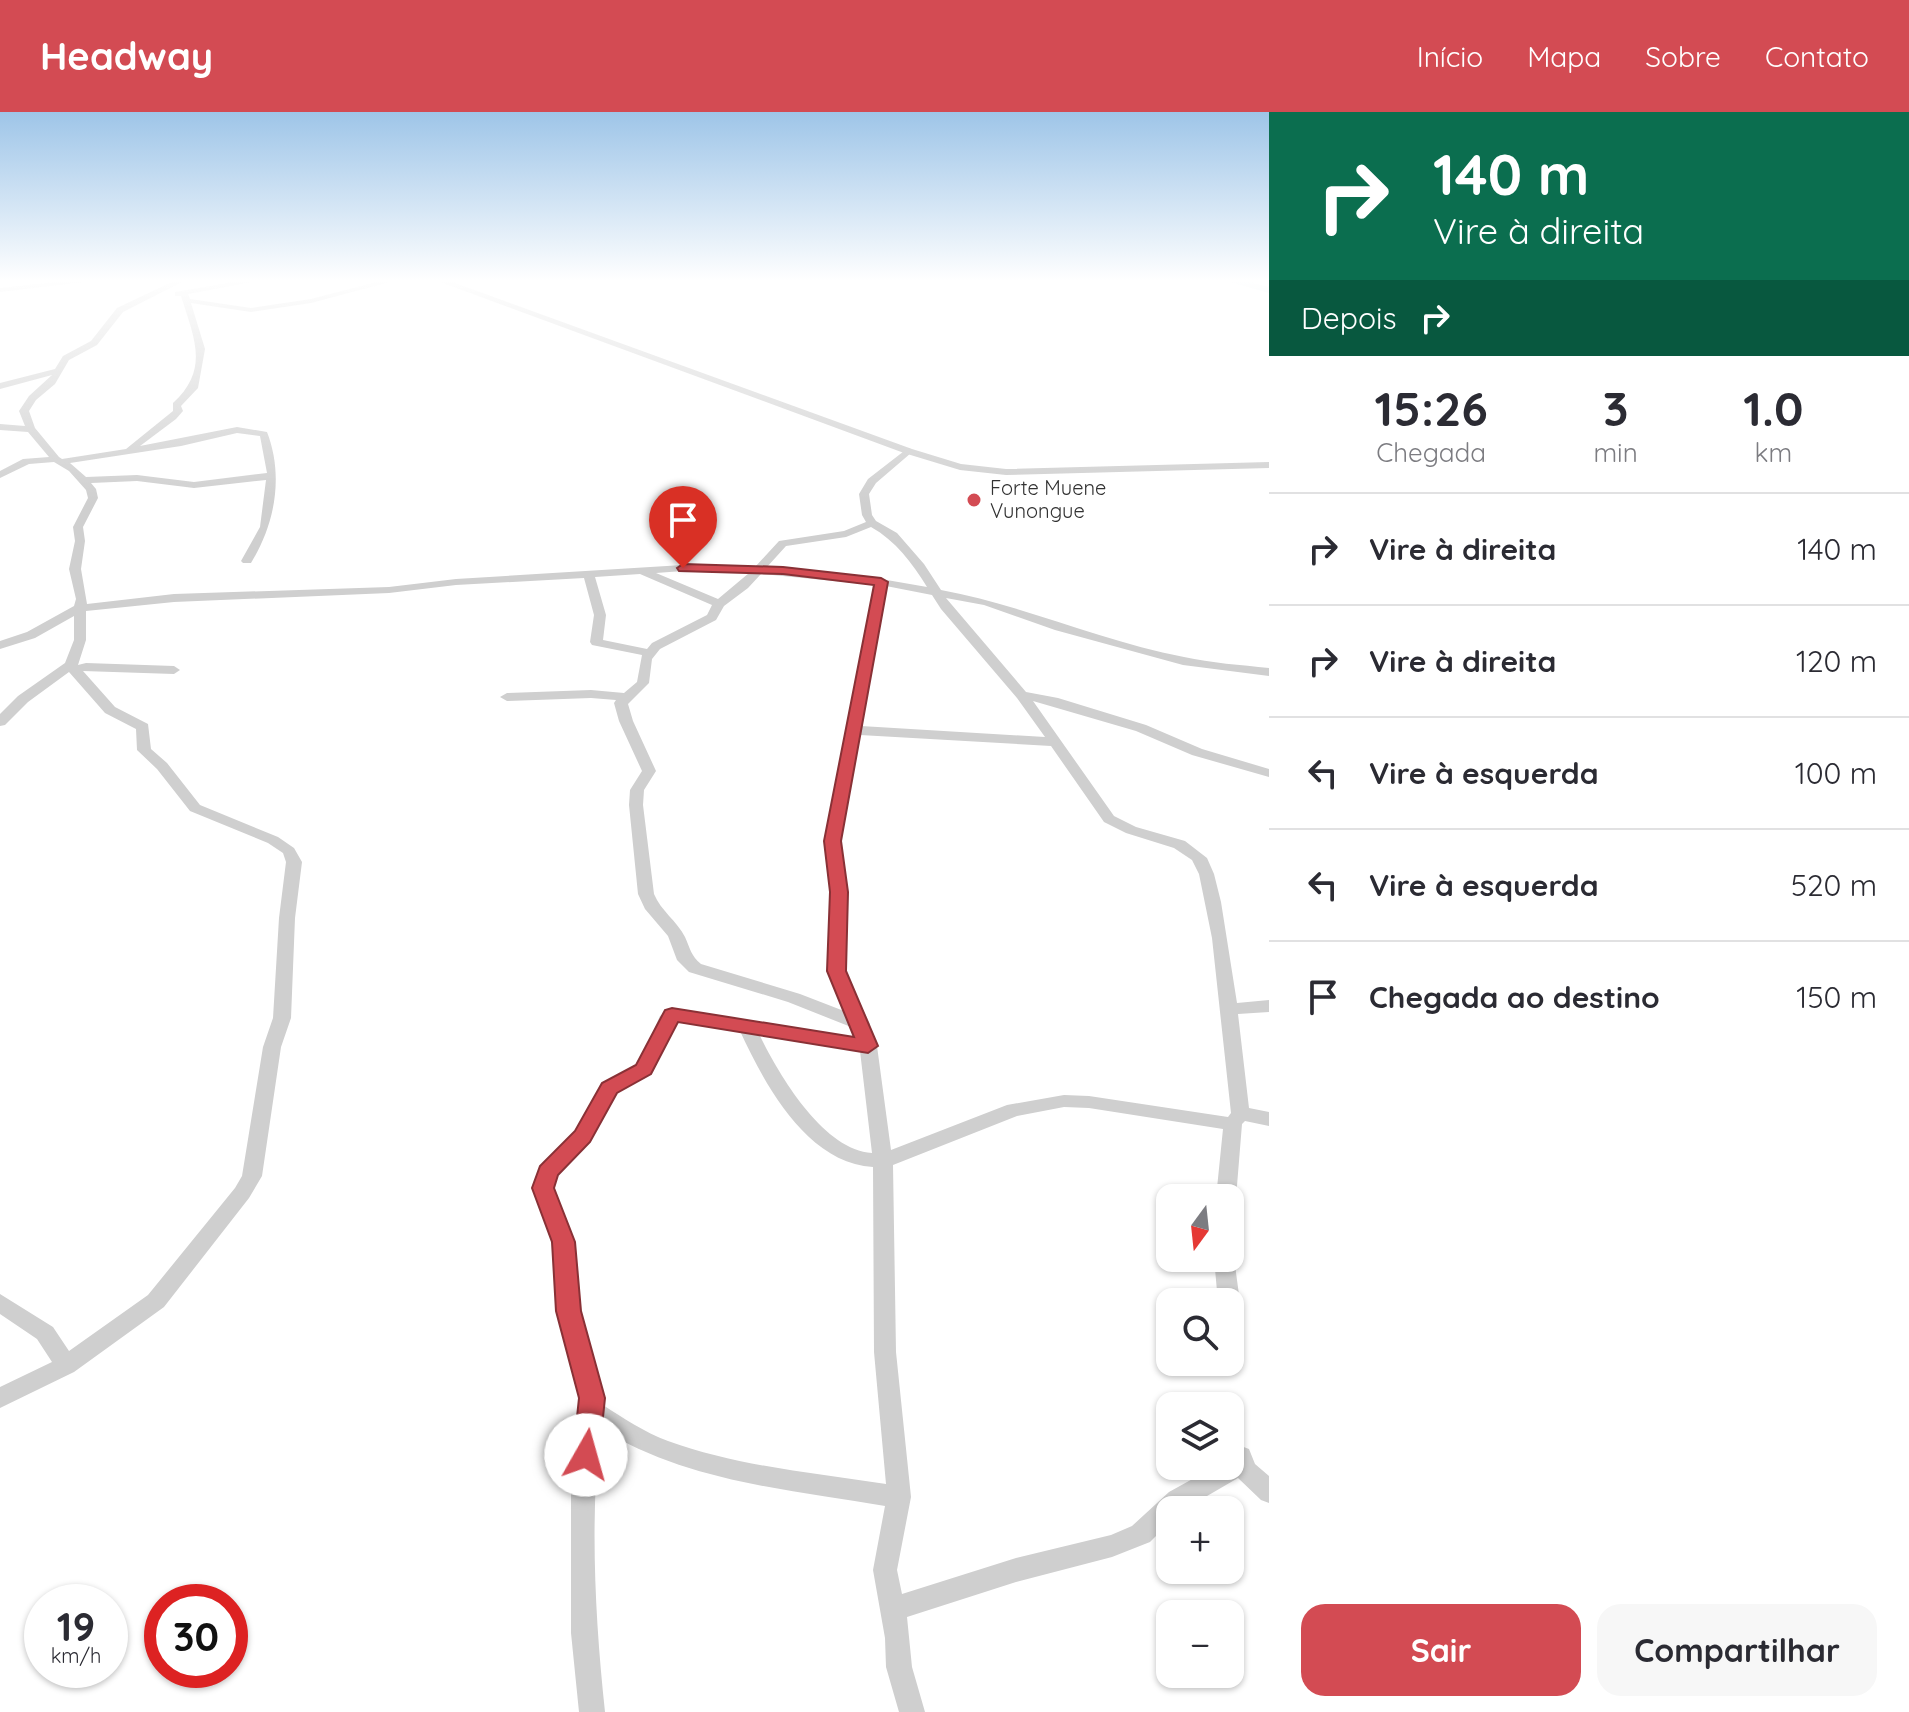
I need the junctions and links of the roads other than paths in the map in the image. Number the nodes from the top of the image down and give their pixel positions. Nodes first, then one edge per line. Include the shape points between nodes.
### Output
1 (71, 355) edge
2 (200, 355) edge
3 (644, 355) edge
4 (58, 371) junction
5 (0, 386) edge
6 (0, 427) edge
7 (31, 429) junction
8 (130, 450) junction
9 (908, 451) junction
10 (58, 460) junction
11 (1269, 465) edge
12 (0, 475) edge
13 (270, 476) junction
14 (83, 480) junction
15 (872, 523) junction
16 (247, 561) dead end
17 (760, 570) junction
18 (641, 571) junction
19 (589, 576) junction
20 (881, 582) junction
21 (939, 594) junction
22 (719, 604) junction
23 (80, 608) junction
24 (0, 645) edge
25 (649, 653) junction
26 (72, 668) junction
27 (174, 670) dead end
28 (1269, 672) edge
29 (1022, 695) junction
30 (507, 697) dead end
31 (624, 697) junction
32 (0, 722) edge
33 (852, 730) junction
34 (1054, 742) junction
35 (1269, 773) edge
36 (1269, 1006) edge
37 (1227, 1009) junction
38 (861, 1024) junction
39 (747, 1027) junction
40 (868, 1046) junction
41 (1237, 1119) junction
42 (1269, 1119) edge
43 (883, 1161) junction
44 (1228, 1184) edge
45 (0, 1303) edge
46 (66, 1365) junction
47 (0, 1398) edge
48 (592, 1410) junction
49 (1269, 1492) edge
50 (899, 1497) junction
51 (891, 1610) junction
52 (592, 1712) edge
53 (912, 1712) edge

1 - 4 street
2 - 8 street via 194,388 176,405 178,411
3 - 9 street
4 - 5 street
4 - 7 street via 26,404
6 - 7 street
7 - 10 street
8 - 10 street
8 - 13 street via 237,430 261,433 267,437
9 - 11 street via 952,465 1006,472
9 - 15 street via 864,494
10 - 12 street via 27,461
10 - 14 street
13 - 14 street via 187,485 137,478
13 - 16 street via 265,527
14 - 23 street via 93,498 78,527 75,569
15 - 17 street via 846,534 787,541
15 - 21 street via 893,535
17 - 18 street
17 - 20 street
17 - 22 street
18 - 19 street
18 - 22 street
19 - 23 street via 174,598
19 - 25 street via 600,615 596,642
20 - 21 street
20 - 33 street
21 - 28 street via 996,604 1183,661
21 - 29 street
22 - 25 street via 707,621 667,638
23 - 24 street
23 - 26 street via 80,640
25 - 31 street via 643,683
26 - 27 street
26 - 32 street via 23,699
26 - 46 street via 110,710 143,727 144,750 195,808 273,840 294,862 282,1018 272,1047 252,1176 156,1301
29 - 34 street
29 - 35 street via 1141,728 1197,752
30 - 31 street
31 - 38 street via 626,726 649,771 637,790 636,805 646,894 676,935 685,960 711,975
33 - 34 street
33 - 38 street via 833,841 839,892 836,971
34 - 37 street via 1109,819 1201,860 1217,921
36 - 37 street
37 - 41 street
38 - 40 street
39 - 40 street
39 - 43 street via 818,1135 848,1156
39 - 48 street via 672,1014 648,1064 609,1088 583,1136 545,1178 543,1188 564,1242 569,1311
40 - 43 street
41 - 42 street
41 - 43 street via 1064,1101 1014,1110
41 - 44 street
43 - 50 street via 885,1352
45 - 46 street via 45,1333
46 - 47 street
48 - 50 street via 666,1451
48 - 52 street via 583,1477 584,1633
49 - 51 street via 1242,1459 1177,1500 1141,1534
50 - 51 street via 885,1570
51 - 53 street

